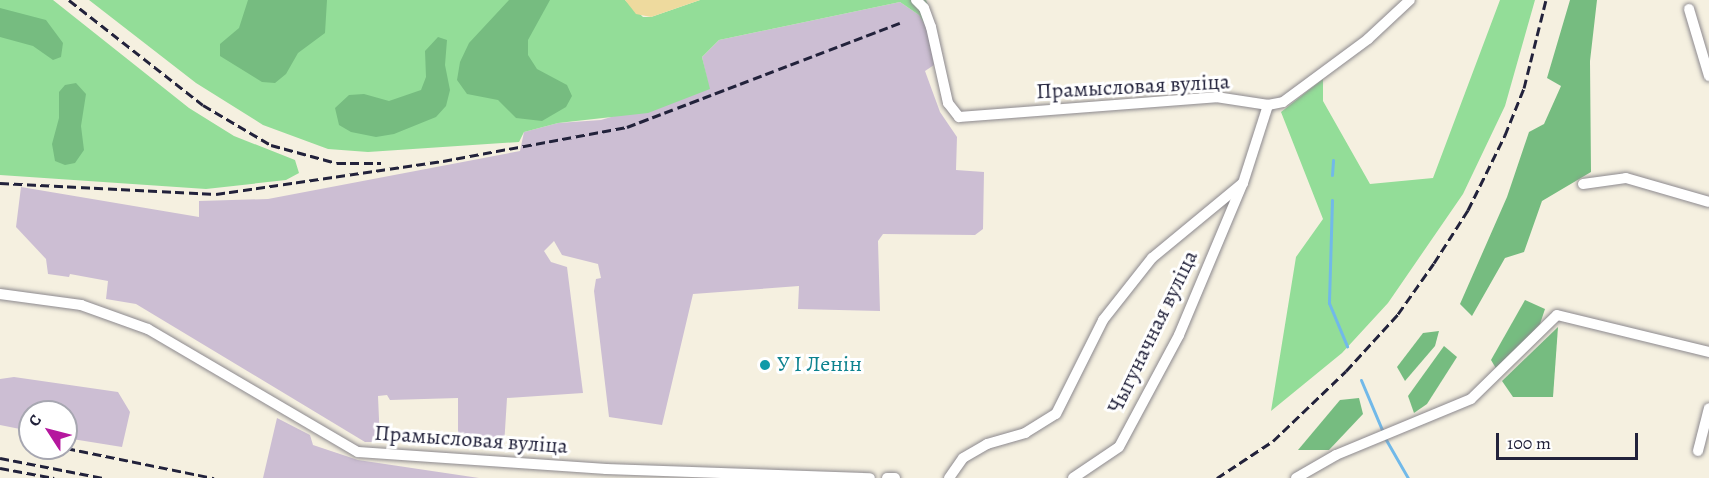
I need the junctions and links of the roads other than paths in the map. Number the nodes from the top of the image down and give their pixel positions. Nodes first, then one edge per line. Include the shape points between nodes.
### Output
1 (916, 0) edge
2 (1410, 0) edge
3 (1689, 9) dead end
4 (1709, 75) edge
5 (1268, 105) junction
6 (1243, 183) junction
7 (1583, 184) dead end
8 (1709, 202) edge
9 (0, 294) edge
10 (1709, 352) edge
11 (1709, 408) edge
12 (1698, 451) dead end
13 (870, 478) edge
14 (886, 478) edge
15 (895, 478) edge
16 (949, 478) edge
17 (1072, 478) edge
18 (1296, 478) edge

1 - 5 street, Прамысловая вуліца via 924,8 931,27 953,113 964,116 1216,97
2 - 5 street via 1368,39 1292,97
3 - 4 street
5 - 6 street, Чыгуначная вуліца
6 - 16 street, Чыгуначная вуліца via 1152,258 1103,320 1056,414 1025,433 987,444 963,458
6 - 17 street, Чыгуначная вуліца via 1179,335 1119,447
7 - 8 street via 1626,178
9 - 13 street, Прамысловая вуліца via 81,305 148,329 358,452 606,470
10 - 18 street via 1557,315 1471,399 1336,455
11 - 12 street
14 - 15 street

